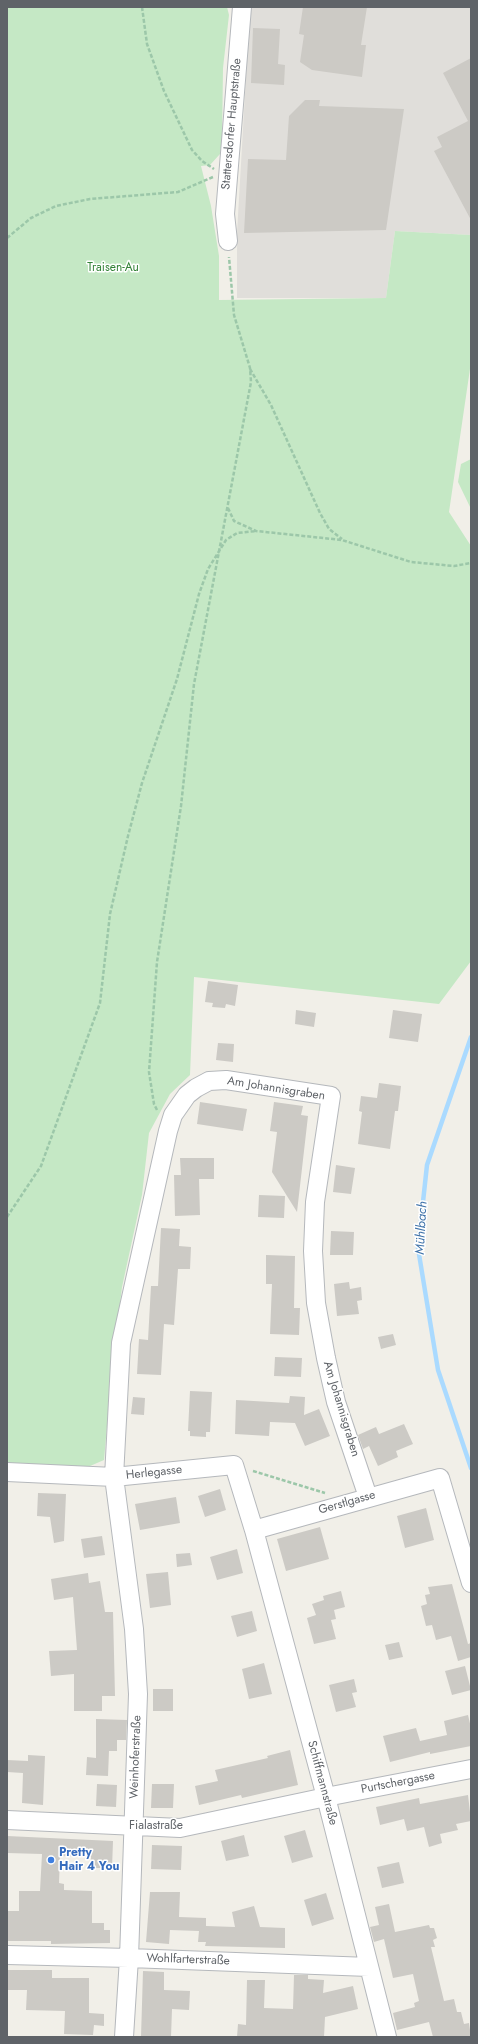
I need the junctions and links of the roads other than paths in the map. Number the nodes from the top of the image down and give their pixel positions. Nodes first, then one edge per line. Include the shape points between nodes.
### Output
1 (242, 7) edge
2 (228, 241) road end
3 (7, 1472) edge
4 (114, 1477) junction
5 (368, 1497) junction
6 (254, 1530) junction
7 (471, 1583) edge
8 (471, 1769) edge
9 (326, 1797) junction
10 (7, 1820) edge
11 (134, 1827) junction
12 (7, 1955) edge
13 (129, 1958) junction
14 (369, 1967) junction
15 (124, 2037) edge
16 (387, 2037) edge

1 - 2 street, Stattersdorfer Hauptstraße via 225,214
3 - 4 street, Herlegasse
4 - 5 street, Am Johannisgraben via 120,1343 168,1131 173,1115 187,1095 209,1081 226,1080 331,1096 315,1202 316,1303 336,1402
4 - 6 street, Herlegasse via 234,1465
4 - 11 street, Weinhoferstraße via 134,1629 138,1694
5 - 6 street, Gerstlgasse
5 - 7 street, Gerstlgasse via 440,1478
6 - 9 street, Schiffmannstraße
8 - 9 street, Purtschergasse
9 - 11 street, Fialastraße via 180,1828
9 - 14 street, Schiffmannstraße
10 - 11 street, Fialastraße
11 - 13 street, Weinhoferstraße
12 - 13 street, Wohlfarterstraße
13 - 14 street, Wohlfarterstraße
13 - 15 street, Weinhoferstraße
14 - 16 street, Schiffmannstraße

